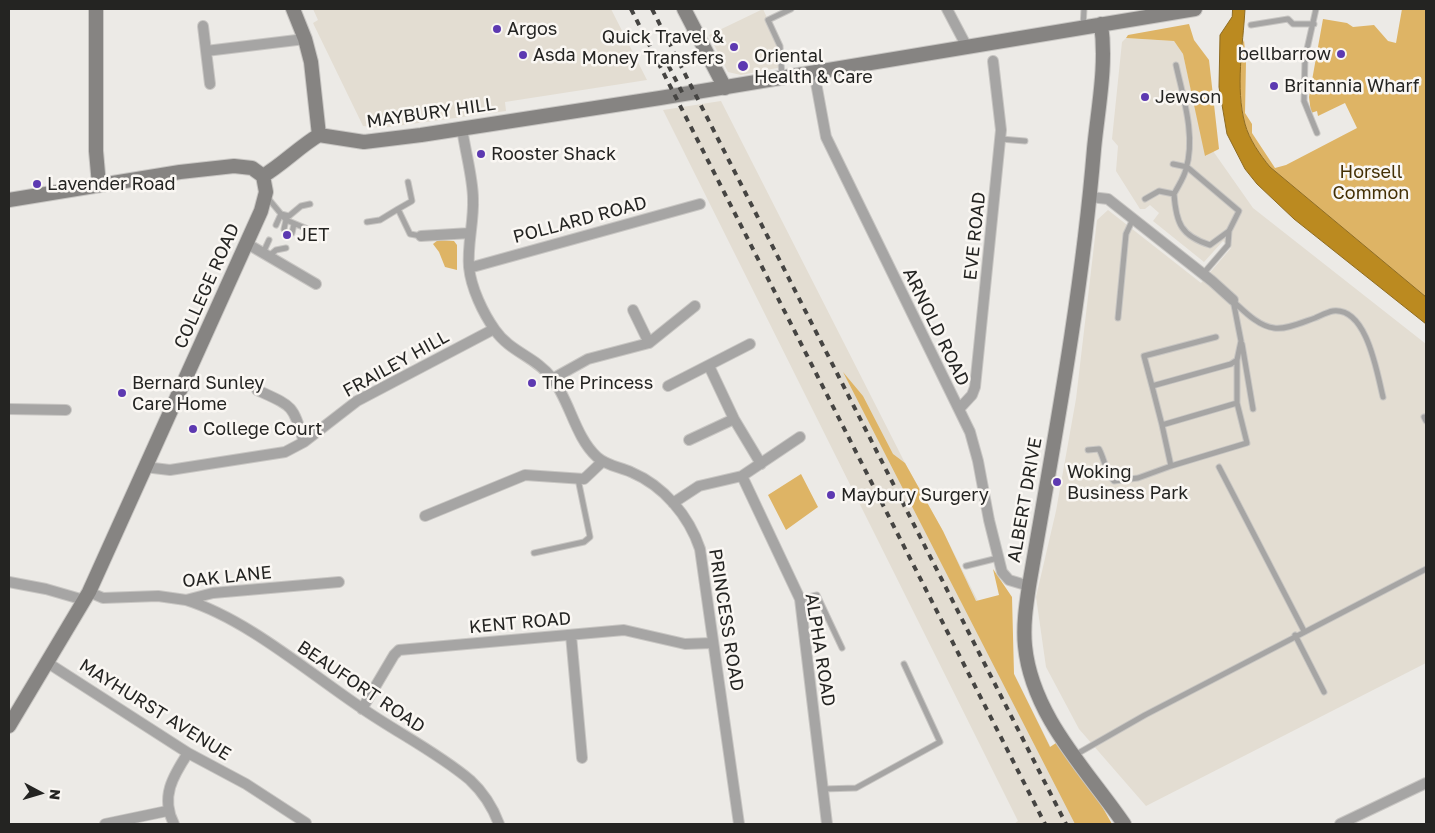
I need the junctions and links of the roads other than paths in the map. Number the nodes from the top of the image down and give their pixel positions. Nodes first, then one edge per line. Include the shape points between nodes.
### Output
1 (96, 9) edge
2 (293, 9) edge
3 (684, 9) edge
4 (790, 9) edge
5 (947, 9) edge
6 (1084, 9) edge
7 (1194, 9) edge
8 (1316, 9) edge
9 (1101, 24) junction
10 (1314, 24) junction
11 (1251, 25) dead end
12 (203, 26) dead end
13 (1083, 28) junction
14 (305, 39) junction
15 (967, 46) junction
16 (206, 50) junction
17 (993, 61) dead end
18 (1176, 65) dead end
19 (814, 72) junction
20 (782, 73) junction
21 (210, 84) dead end
22 (725, 88) junction
23 (462, 128) junction
24 (1317, 133) dead end
25 (318, 135) junction
26 (1001, 139) junction
27 (1025, 142) dead end
28 (1173, 164) dead end
29 (1187, 167) junction
30 (263, 176) junction
31 (408, 182) dead end
32 (99, 185) junction
33 (1174, 194) junction
34 (265, 195) junction
35 (1091, 197) junction
36 (1145, 198) dead end
37 (9, 200) edge
38 (310, 204) dead end
39 (700, 204) dead end
40 (398, 209) junction
41 (281, 214) junction
42 (1133, 219) junction
43 (286, 220) junction
44 (367, 222) dead end
45 (294, 224) junction
46 (276, 225) dead end
47 (284, 229) dead end
48 (310, 230) dead end
49 (1230, 231) junction
50 (292, 233) dead end
51 (470, 233) junction
52 (421, 236) joint
53 (269, 240) dead end
54 (246, 243) junction
55 (286, 248) dead end
56 (272, 251) junction
57 (469, 268) junction
58 (1203, 274) junction
59 (316, 284) dead end
60 (1233, 300) junction
61 (695, 306) dead end
62 (633, 310) dead end
63 (1118, 318) dead end
64 (494, 329) junction
65 (1216, 337) dead end
66 (1241, 341) junction
67 (649, 343) junction
68 (750, 344) dead end
69 (1237, 360) junction
70 (708, 366) junction
71 (552, 378) junction
72 (668, 386) dead end
73 (1152, 386) junction
74 (257, 390) dead end
75 (1383, 397) dead end
76 (1237, 403) junction
77 (9, 408) edge
78 (959, 409) junction
79 (1253, 409) dead end
80 (66, 410) dead end
81 (734, 419) junction
82 (1162, 425) junction
83 (800, 437) dead end
84 (689, 440) dead end
85 (304, 442) junction
86 (1088, 450) dead end
87 (603, 462) junction
88 (761, 464) junction
89 (1172, 466) junction
90 (145, 467) junction
91 (1219, 467) dead end
92 (742, 476) junction
93 (578, 478) junction
94 (674, 503) junction
95 (425, 516) dead end
96 (534, 553) dead end
97 (998, 558) junction
98 (966, 566) dead end
99 (1426, 569) edge
100 (9, 582) edge
101 (339, 582) dead end
102 (1029, 586) junction
103 (86, 596) junction
104 (800, 599) junction
105 (186, 600) junction
106 (1304, 631) junction
107 (571, 635) junction
108 (1295, 635) junction
109 (712, 643) junction
110 (842, 648) dead end
111 (48, 663) junction
112 (904, 664) dead end
113 (1324, 692) dead end
114 (362, 709) junction
115 (9, 726) edge
116 (188, 753) junction
117 (1073, 756) junction
118 (582, 758) dead end
119 (1426, 783) edge
120 (822, 789) junction
121 (167, 811) junction
122 (306, 823) dead end
123 (105, 824) edge
124 (174, 824) edge
125 (499, 824) edge
126 (739, 824) edge
127 (827, 824) edge
128 (1124, 824) edge
129 (1340, 824) edge

1 - 32 street
2 - 14 street
3 - 22 street
4 - 20 lane via 768,20 780,46
5 - 15 street
6 - 13 lane
7 - 9 street, MAYBURY HILL
8 - 10 lane
9 - 13 street, MAYBURY HILL
9 - 35 street, ALBERT DRIVE via 1103,59 1099,156
10 - 11 lane via 1293,24 1288,19
10 - 24 lane via 1306,58 1304,101
12 - 16 street
13 - 15 street, MAYBURY HILL
14 - 16 street
14 - 25 street via 311,62
15 - 19 street, MAYBURY HILL
16 - 21 street
17 - 26 street, EVE ROAD via 1001,114
18 - 29 lane via 1186,111
19 - 20 street, MAYBURY HILL
19 - 78 street, ARNOLD ROAD via 826,137
20 - 22 street, MAYBURY HILL
22 - 23 street, MAYBURY HILL
23 - 25 street, MAYBURY HILL via 364,142
23 - 51 street, PRINCESS ROAD via 472,189
25 - 30 street
26 - 27 lane
26 - 78 street, EVE ROAD via 975,387
28 - 29 lane
29 - 33 lane
29 - 49 lane via 1239,211
30 - 32 street via 252,168 234,166
30 - 34 street, COLLEGE ROAD
31 - 40 lane via 412,201
32 - 37 street
33 - 36 lane via 1159,191
33 - 49 lane via 1175,216 1194,240 1210,245
34 - 41 lane
34 - 54 street, COLLEGE ROAD
35 - 42 street via 1108,199
35 - 102 street, ALBERT DRIVE via 1068,359
38 - 41 lane via 301,206 288,216
39 - 57 street, POLLARD ROAD
40 - 44 lane via 380,220
40 - 52 lane via 410,234
41 - 43 lane
41 - 46 lane
42 - 58 street
42 - 63 lane via 1126,234
43 - 45 lane
43 - 47 lane
45 - 48 lane
45 - 50 lane
49 - 58 lane via 1228,244
51 - 52 street
51 - 57 street, PRINCESS ROAD
53 - 56 lane
54 - 56 street
54 - 90 street, COLLEGE ROAD
55 - 56 lane
56 - 59 street
57 - 64 street, PRINCESS ROAD via 474,291
58 - 60 street
60 - 66 lane
60 - 75 lane via 1255,320 1274,328 1297,324 1333,311 1347,314 1357,321 1368,341
61 - 67 street
62 - 67 street
64 - 71 street, PRINCESS ROAD via 507,345 538,364
64 - 85 street, FRAILEY HILL via 357,401
65 - 73 lane via 1144,356
66 - 69 lane
66 - 79 lane
67 - 71 street via 588,359
68 - 70 street
69 - 73 lane
69 - 76 lane
70 - 72 street
70 - 81 street
71 - 87 street, PRINCESS ROAD via 588,446
73 - 82 lane
74 - 85 street via 287,404 294,411
76 - 82 lane
76 - 89 lane via 1247,443
77 - 80 street
78 - 97 street, ARNOLD ROAD via 978,461
81 - 84 street
81 - 88 street
82 - 89 lane
83 - 88 street
85 - 90 street, FRAILEY HILL via 285,452 258,458 170,470
86 - 89 lane via 1100,449 1107,474 1114,482 1138,478
87 - 93 street via 588,477
87 - 94 street, PRINCESS ROAD via 644,479
88 - 92 street
90 - 103 street, COLLEGE ROAD
91 - 106 lane
92 - 94 street via 699,486
92 - 104 street, ALPHA ROAD
93 - 95 street via 525,475
93 - 96 lane via 590,537 584,542
94 - 109 street, PRINCESS ROAD via 686,517 700,549
97 - 98 lane
97 - 102 street, ARNOLD ROAD via 1002,572 1009,580
99 - 106 lane
100 - 103 street, OAK LANE
101 - 105 street, OAK LANE via 213,593
102 - 117 street, ALBERT DRIVE via 1024,623 1028,661 1036,689
103 - 105 street, OAK LANE via 158,596
103 - 111 street, COLLEGE ROAD
104 - 110 lane via 817,596
104 - 120 street, ALPHA ROAD
105 - 114 street, BEAUFORT ROAD via 229,617
106 - 108 lane
107 - 109 street, KENT ROAD via 624,630 685,644
107 - 114 street, KENT ROAD via 400,650
107 - 118 street
108 - 113 lane
108 - 117 lane
109 - 126 street, PRINCESS ROAD
111 - 115 street, COLLEGE ROAD
111 - 116 street, MAYHURST AVENUE
112 - 120 lane via 940,742 856,788
114 - 125 street, BEAUFORT ROAD via 471,781 487,799
116 - 121 street via 172,778
116 - 122 street, MAYHURST AVENUE via 246,784
117 - 128 street, ALBERT DRIVE
119 - 129 street
120 - 127 street, ALPHA ROAD
121 - 123 street
121 - 124 street

